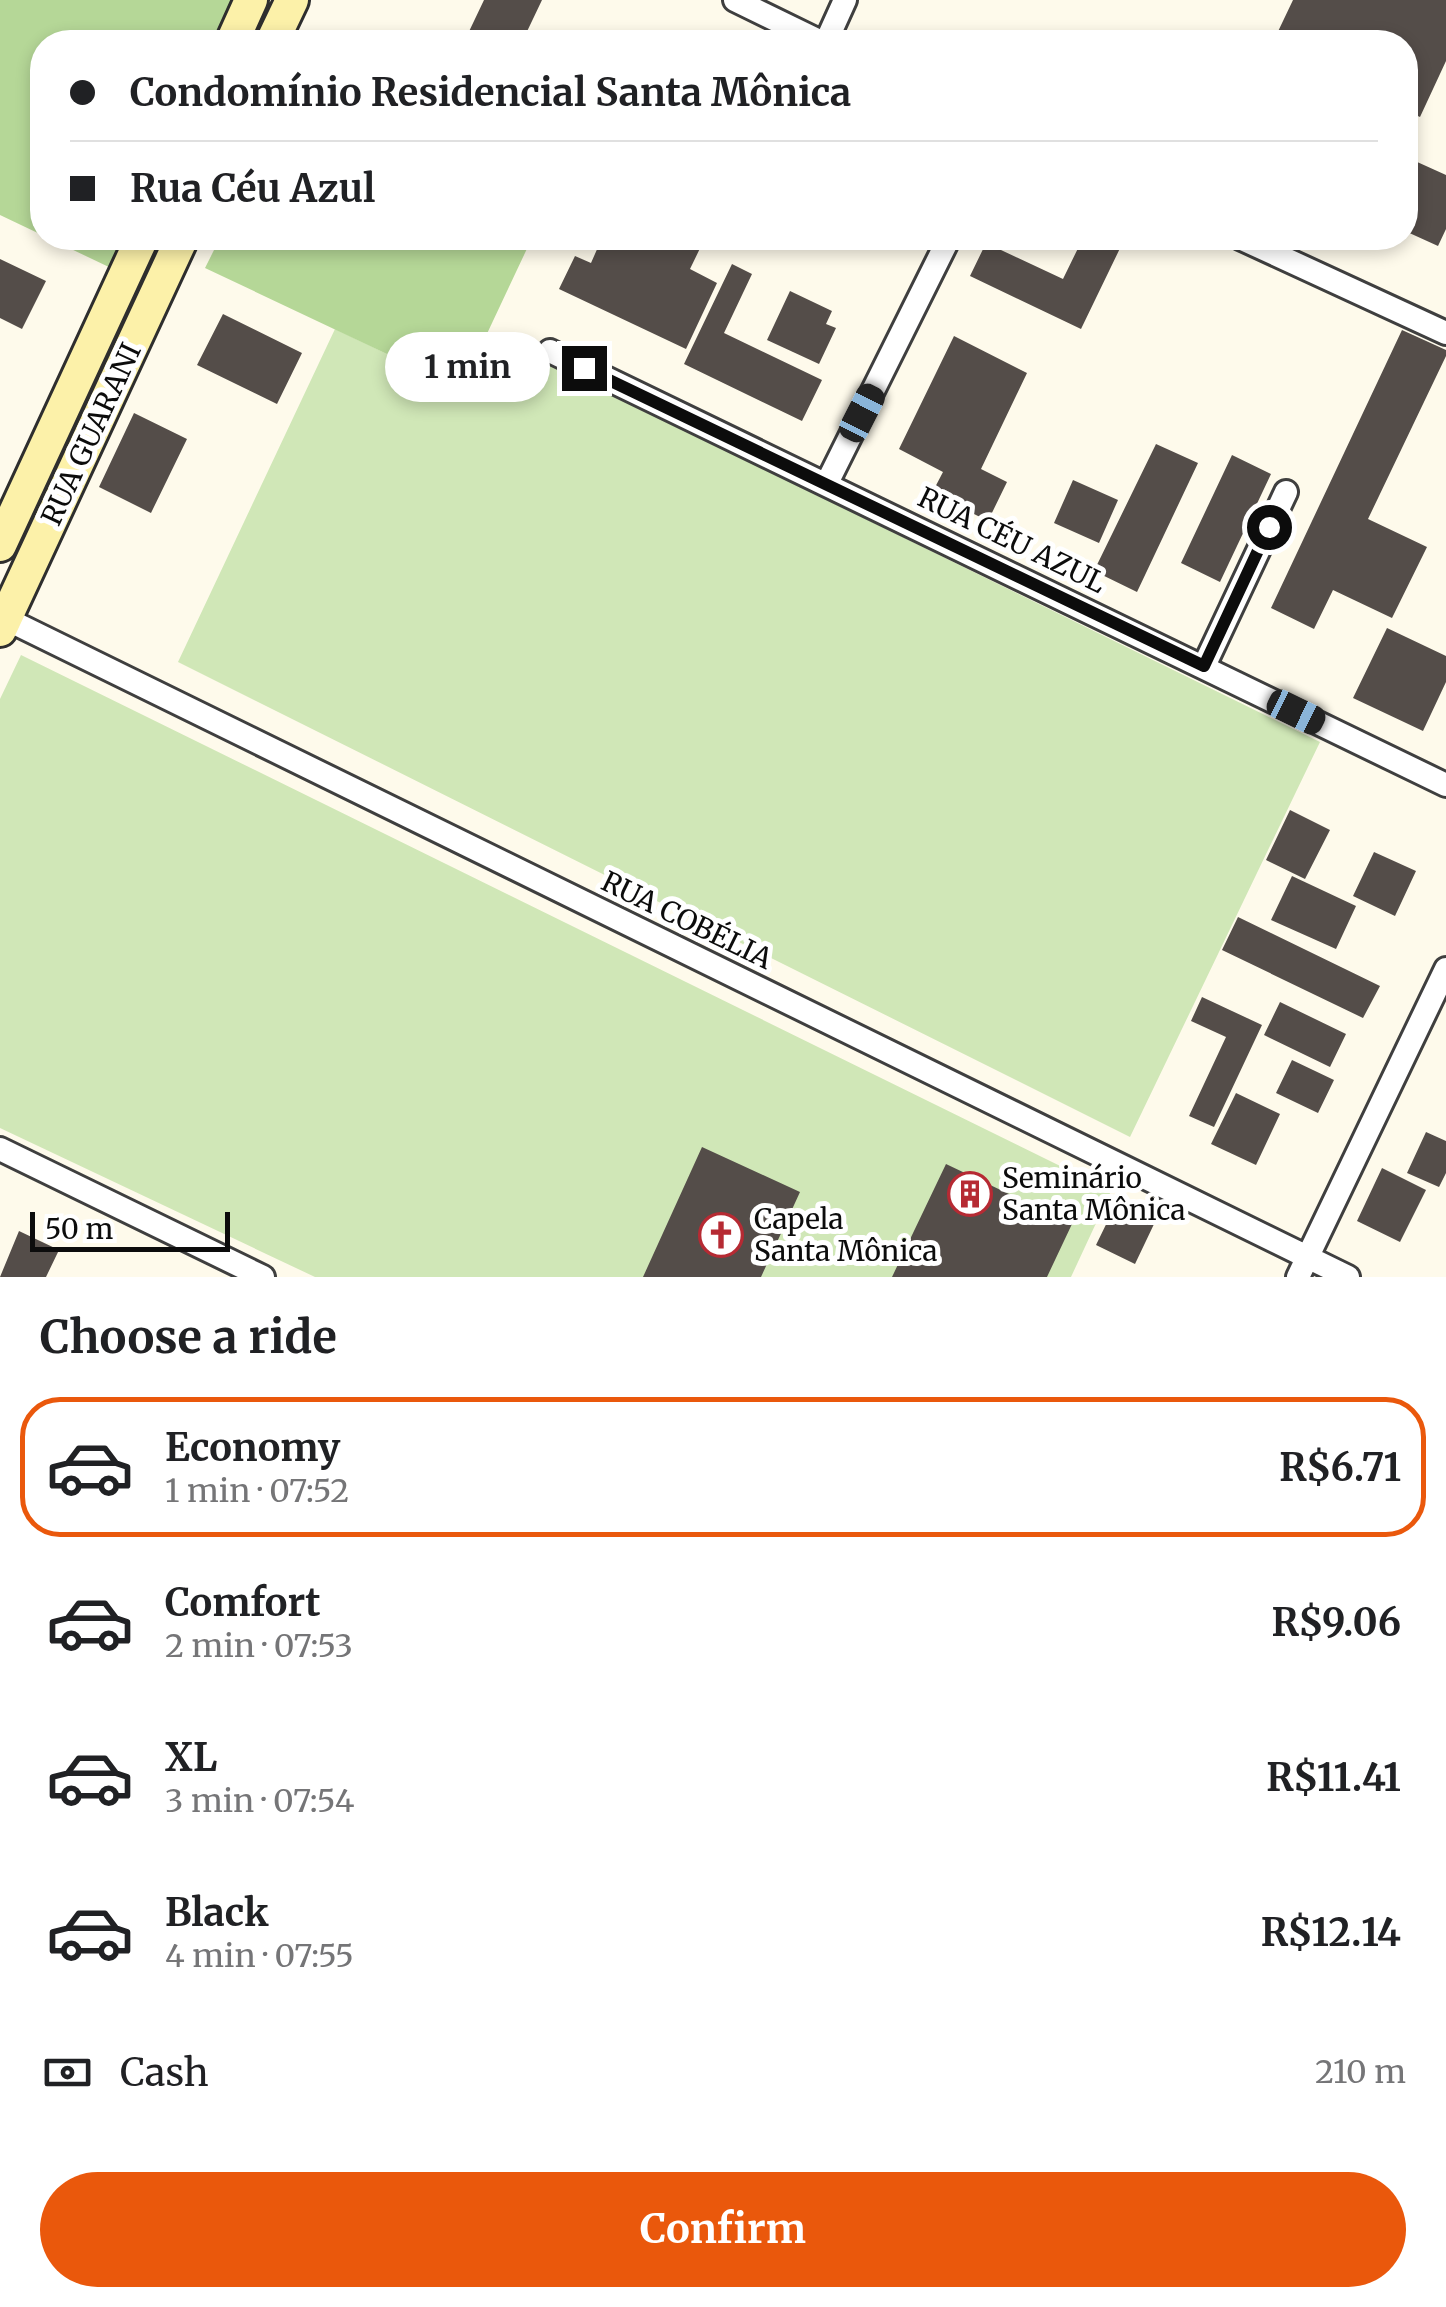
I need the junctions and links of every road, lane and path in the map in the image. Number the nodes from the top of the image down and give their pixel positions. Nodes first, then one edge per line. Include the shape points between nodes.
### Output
1 (251, 0) edge
2 (292, 0) edge
3 (735, 0) edge
4 (845, 0) edge
5 (237, 30) edge
6 (278, 30) edge
7 (799, 30) edge
8 (830, 30) edge
9 (136, 250) edge
10 (176, 250) edge
11 (943, 250) edge
12 (1266, 250) edge
13 (1446, 333) edge
14 (550, 352) dead end
15 (827, 483) junction
16 (1286, 492) dead end
17 (0, 545) edge
18 (2, 622) edge
19 (1204, 666) junction
20 (1446, 784) edge
21 (1446, 969) edge
22 (0, 1149) edge
23 (1302, 1267) edge
24 (263, 1277) edge
25 (1348, 1277) edge

1 - 5 street
2 - 6 street
3 - 7 street
4 - 8 street
9 - 17 street, RUA GUARANI
10 - 18 street, RUA GUARANI
11 - 15 street
12 - 13 street
14 - 15 street, RUA CÉU AZUL
15 - 19 street, RUA CÉU AZUL
16 - 19 street
18 - 23 street, RUA COBÉLIA
19 - 20 street, RUA CÉU AZUL
21 - 23 street
22 - 24 street
23 - 25 street, RUA COBÉLIA

